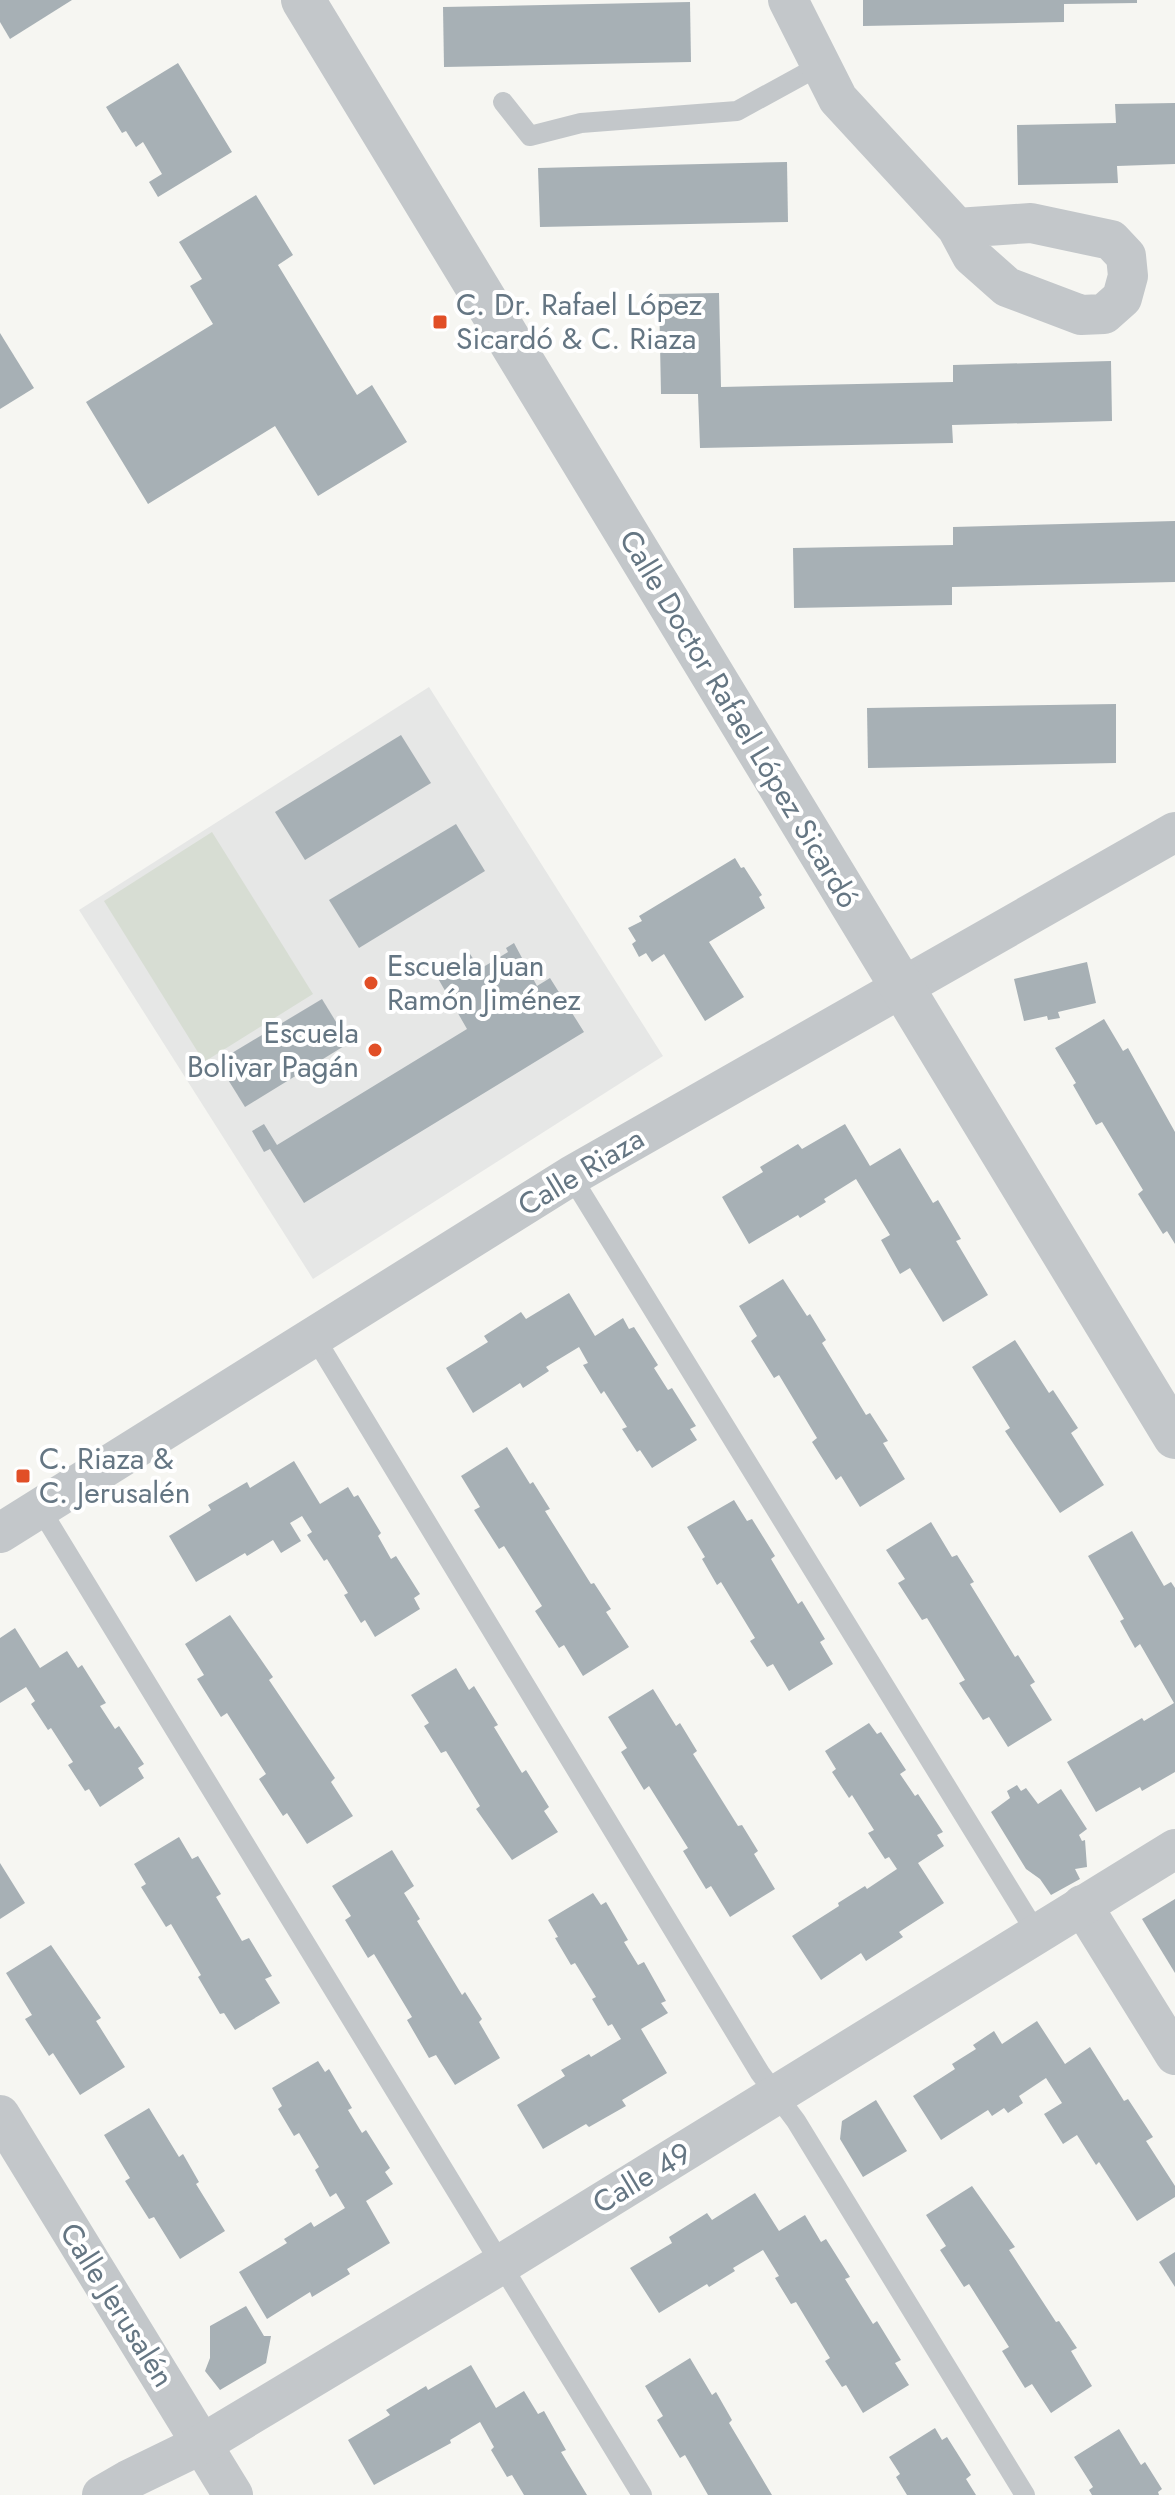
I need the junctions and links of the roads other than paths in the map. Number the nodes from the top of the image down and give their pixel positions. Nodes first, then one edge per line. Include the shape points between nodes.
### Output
1 (303, 0) edge
2 (788, 0) edge
3 (821, 65) junction
4 (503, 102) dead end
5 (957, 228) dead end
6 (1175, 832) edge
7 (901, 987) junction
8 (571, 1176) junction
9 (315, 1338) junction
10 (1175, 1437) edge
11 (41, 1510) junction
12 (0, 1533) edge
13 (1175, 1849) edge
14 (1082, 1905) junction
15 (1037, 1934) junction
16 (1175, 2055) edge
17 (776, 2096) junction
18 (0, 2115) edge
19 (500, 2265) junction
20 (202, 2444) junction
21 (102, 2495) edge
22 (233, 2495) edge
23 (642, 2495) edge
24 (1025, 2495) edge

1 - 7 street, Calle Doctor Rafael López Sicardó
2 - 3 street
3 - 4 lane via 737,111 581,123 530,136
3 - 5 street via 838,99
6 - 7 street, Calle Riaza
7 - 8 street, Calle Riaza
7 - 10 street, Calle Doctor Rafael López Sicardó
8 - 9 street, Calle Riaza
8 - 15 lane
9 - 11 street, Calle Riaza
9 - 17 lane
11 - 12 street, Calle Riaza
11 - 19 lane
13 - 14 street, Calle 49
14 - 15 street, Calle 49
14 - 16 street
15 - 17 street, Calle 49
17 - 19 street, Calle 49
17 - 24 lane
18 - 20 street, Calle Jerusalén
19 - 20 street, Calle 49
19 - 23 lane
20 - 21 street, Calle 49
20 - 22 street, Calle Jerusalén

